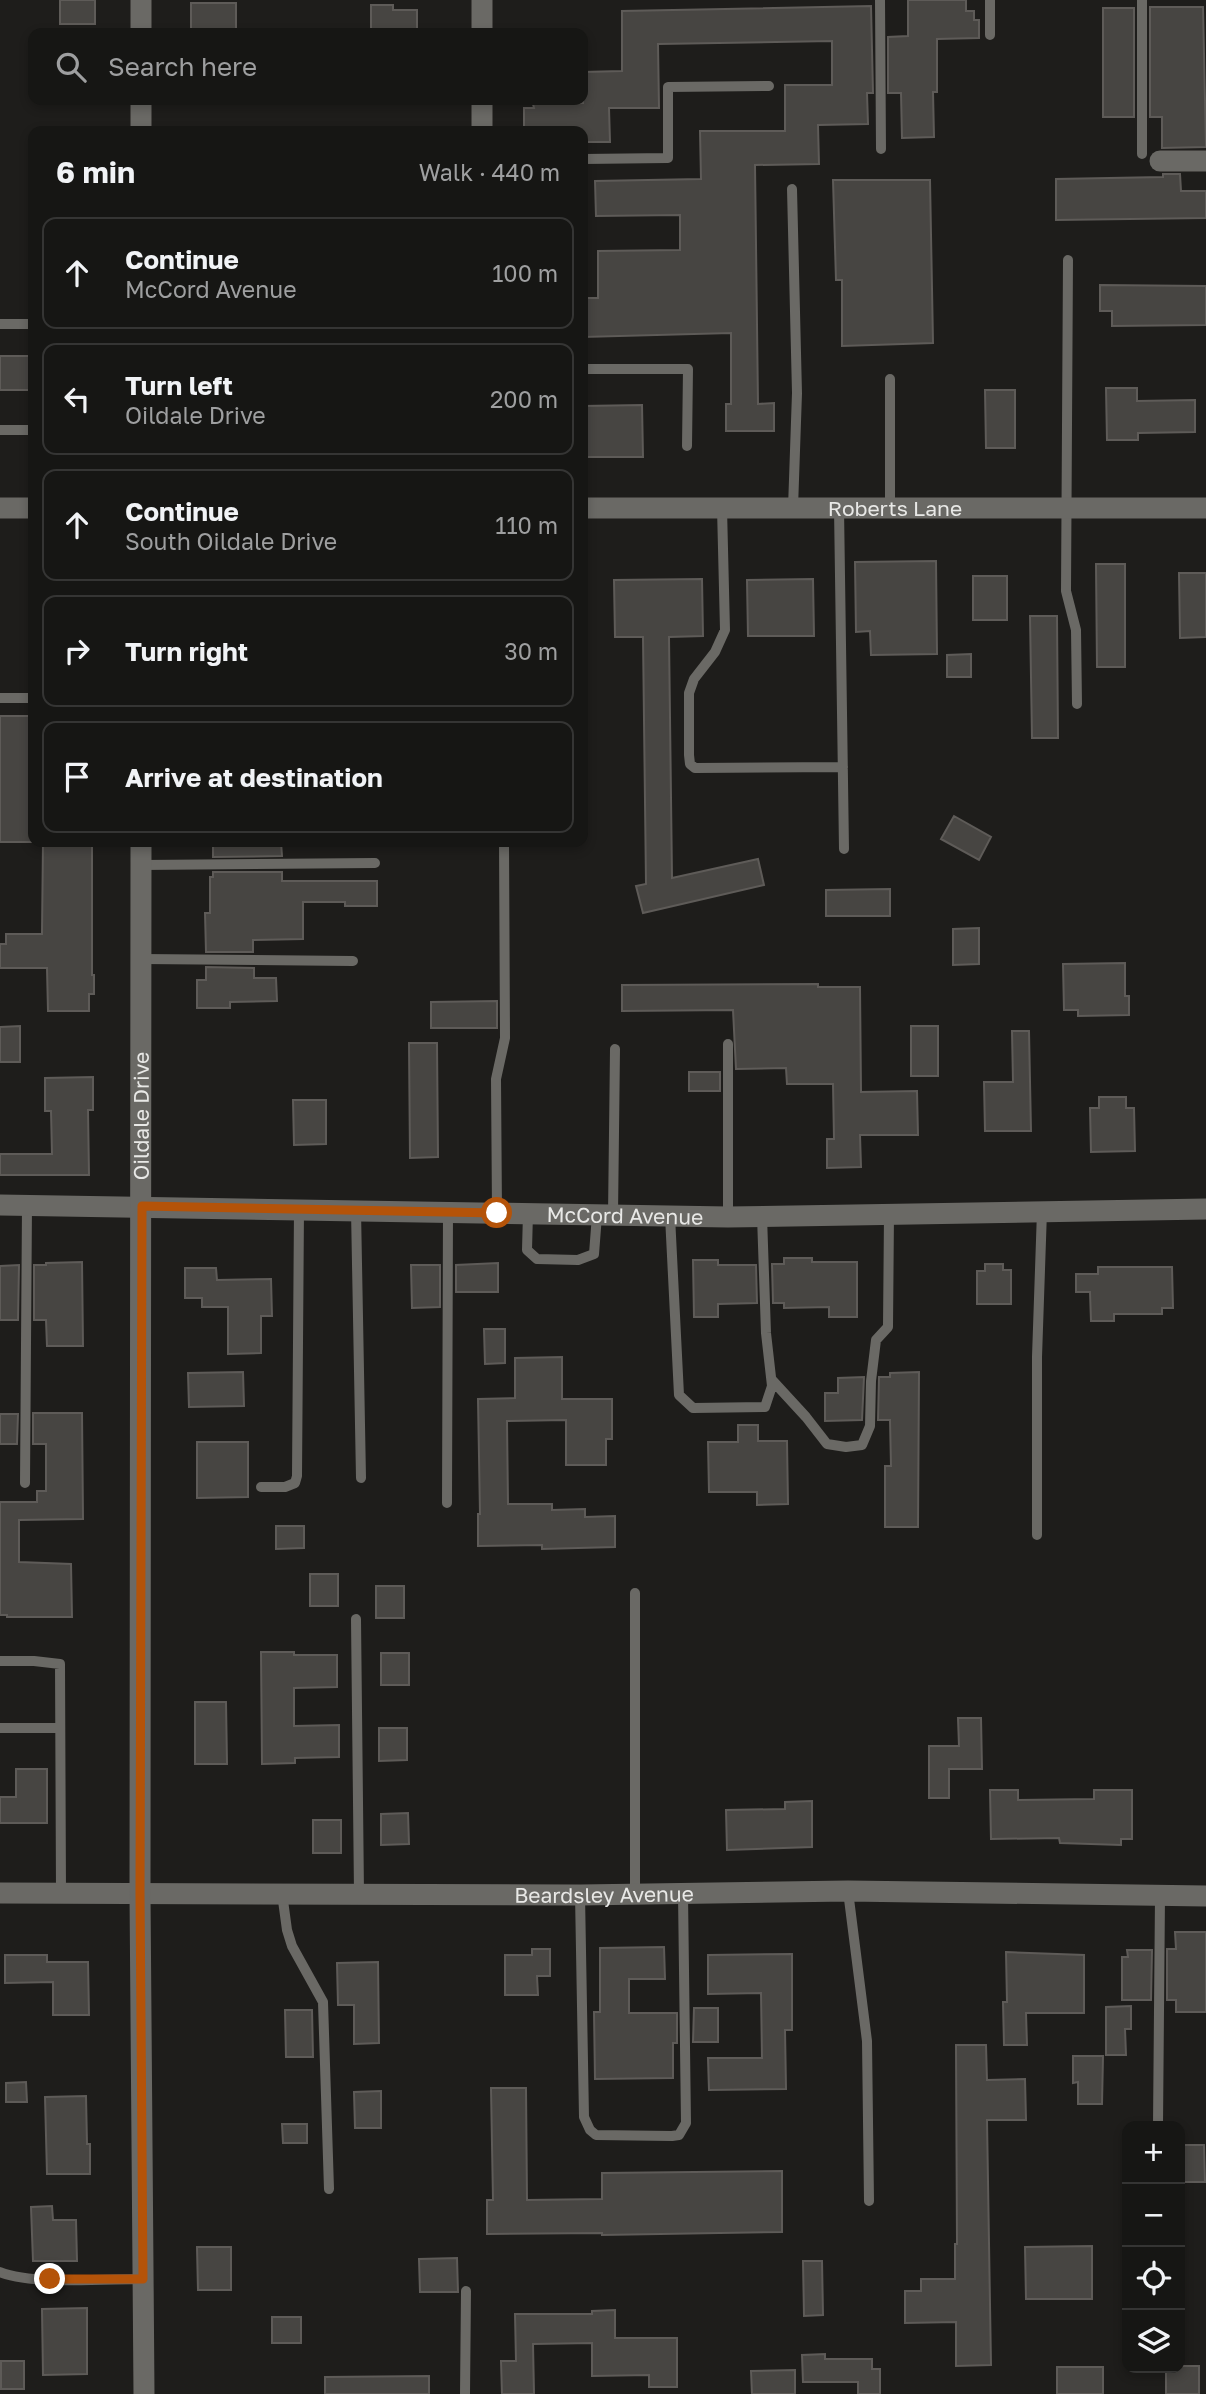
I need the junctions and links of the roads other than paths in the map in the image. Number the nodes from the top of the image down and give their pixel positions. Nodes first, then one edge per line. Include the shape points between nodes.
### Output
1 (141, 0) edge
2 (482, 0) edge
3 (880, 0) edge
4 (990, 0) edge
5 (1142, 0) edge
6 (141, 28) edge
7 (482, 28) edge
8 (990, 35) dead end
9 (769, 86) dead end
10 (141, 105) edge
11 (482, 105) edge
12 (141, 126) edge
13 (482, 126) edge
14 (881, 149) dead end
15 (1151, 157) joint
16 (588, 159) edge
17 (1206, 161) edge
18 (792, 189) dead end
19 (1069, 260) dead end
20 (0, 324) edge
21 (28, 324) edge
22 (588, 369) edge
23 (890, 379) dead end
24 (0, 430) edge
25 (28, 430) edge
26 (687, 446) dead end
27 (28, 508) edge
28 (588, 508) edge
29 (722, 508) junction
30 (793, 508) junction
31 (839, 508) junction
32 (890, 508) junction
33 (1069, 508) junction
34 (1206, 508) edge
35 (0, 509) edge
36 (0, 698) edge
37 (28, 698) edge
38 (1077, 704) dead end
39 (843, 767) junction
40 (141, 847) edge
41 (504, 847) edge
42 (844, 849) dead end
43 (375, 863) dead end
44 (141, 864) junction
45 (142, 959) junction
46 (353, 961) dead end
47 (728, 1044) dead end
48 (615, 1049) dead end
49 (0, 1205) edge
50 (27, 1205) junction
51 (142, 1206) junction
52 (299, 1209) junction
53 (1206, 1209) edge
54 (356, 1210) junction
55 (1042, 1211) junction
56 (447, 1212) junction
57 (497, 1213) junction
58 (528, 1213) junction
59 (890, 1214) junction
60 (605, 1215) junction
61 (670, 1216) junction
62 (762, 1216) junction
63 (728, 1217) junction
64 (772, 1380) junction
65 (361, 1478) dead end
66 (25, 1483) dead end
67 (261, 1487) dead end
68 (447, 1503) dead end
69 (1037, 1535) dead end
70 (635, 1593) dead end
71 (356, 1619) dead end
72 (0, 1661) edge
73 (0, 1728) edge
74 (60, 1728) junction
75 (848, 1891) junction
76 (0, 1893) edge
77 (61, 1893) junction
78 (140, 1893) junction
79 (282, 1893) junction
80 (359, 1893) junction
81 (635, 1894) junction
82 (683, 1894) junction
83 (580, 1895) junction
84 (1160, 1896) junction
85 (1206, 1896) edge
86 (1158, 2121) edge
87 (329, 2189) dead end
88 (869, 2201) dead end
89 (0, 2272) edge
90 (143, 2279) junction
91 (466, 2291) dead end
92 (144, 2394) edge
93 (465, 2394) edge

1 - 6 street
2 - 7 street
3 - 14 lane
4 - 8 lane
5 - 15 lane
9 - 16 lane via 668,87 668,158
10 - 12 street
11 - 13 street
15 - 17 street
18 - 30 lane via 797,393
19 - 33 lane
20 - 21 lane
22 - 26 lane via 688,369
23 - 32 lane
24 - 25 lane
27 - 35 street
28 - 29 street, Roberts Lane
29 - 30 street, Roberts Lane
29 - 39 lane via 725,631 689,692 690,764 695,768
30 - 31 street, Roberts Lane
31 - 32 street, Roberts Lane
31 - 39 lane
32 - 33 street, Roberts Lane
33 - 34 street, Roberts Lane
33 - 38 lane via 1066,591 1076,630
36 - 37 lane
39 - 42 lane
40 - 44 street, Oildale Drive
41 - 57 lane via 505,1038 496,1079
43 - 44 lane
44 - 45 street, Oildale Drive
45 - 46 lane
45 - 51 street, Oildale Drive
47 - 63 lane
48 - 60 lane
49 - 50 street, McCord Avenue
50 - 51 street, McCord Avenue
50 - 66 lane
51 - 52 street, McCord Avenue
51 - 78 street, Oildale Drive
52 - 54 street, McCord Avenue
52 - 67 lane via 297,1476 295,1483 285,1487
53 - 55 street, McCord Avenue
54 - 56 street, McCord Avenue
54 - 65 lane
55 - 59 street, McCord Avenue
55 - 69 lane
56 - 57 street, McCord Avenue
56 - 68 lane
57 - 58 street, McCord Avenue
58 - 60 street, McCord Avenue
58 - 60 lane via 527,1250 537,1259 578,1260 594,1254
59 - 62 street, McCord Avenue
59 - 64 lane via 888,1327 876,1340 870,1426 862,1445 827,1444
60 - 61 street, McCord Avenue
61 - 63 street, McCord Avenue
61 - 64 lane via 679,1395 692,1408 756,1408 765,1406
62 - 63 street, McCord Avenue
62 - 64 lane
70 - 81 lane
71 - 80 lane
72 - 74 lane via 60,1664
73 - 74 lane
74 - 77 lane
75 - 82 street, Beardsley Avenue
75 - 84 street, Beardsley Avenue
75 - 88 lane via 867,2041
76 - 77 street, Beardsley Avenue
77 - 78 street, Beardsley Avenue
78 - 79 street, Beardsley Avenue
78 - 90 street, Oildale Drive
79 - 80 street, Beardsley Avenue
79 - 87 lane via 292,1946 323,2002
80 - 83 street, Beardsley Avenue
81 - 82 street, Beardsley Avenue
81 - 83 street, Beardsley Avenue
82 - 83 lane via 686,2123 679,2135 672,2136 596,2135 587,2125 582,2106
84 - 85 street, Beardsley Avenue
84 - 86 lane
89 - 90 lane via 50,2279
90 - 92 street, Oildale Drive
91 - 93 lane

